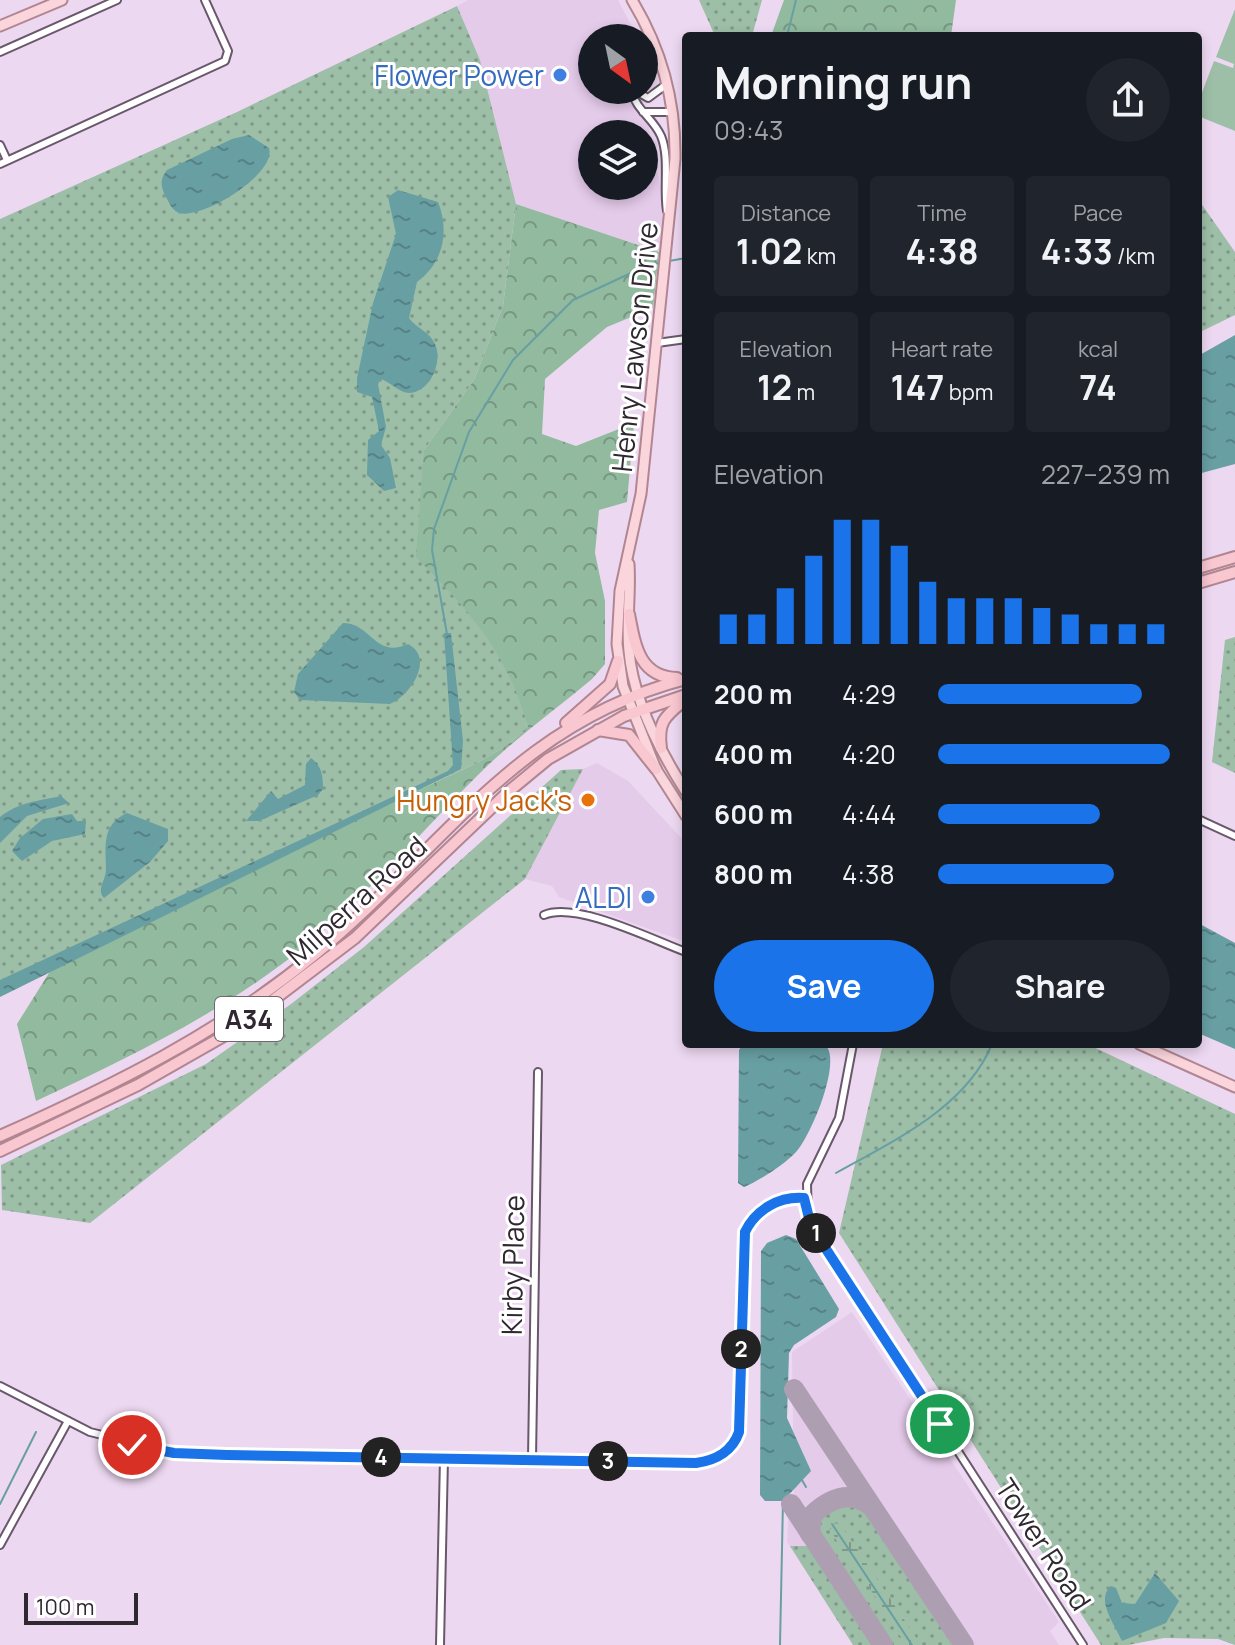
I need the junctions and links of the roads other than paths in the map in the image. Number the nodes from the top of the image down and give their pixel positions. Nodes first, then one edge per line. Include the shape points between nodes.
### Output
1 (62, 0) edge
2 (117, 0) edge
3 (205, 0) edge
4 (632, 0) edge
5 (0, 26) edge
6 (0, 52) edge
7 (667, 84) junction
8 (658, 91) edge
9 (635, 104) edge
10 (643, 112) junction
11 (672, 112) junction
12 (0, 145) edge
13 (4, 162) edge
14 (669, 223) junction
15 (682, 340) edge
16 (657, 343) junction
17 (1235, 557) edge
18 (629, 561) junction
19 (1202, 567) edge
20 (1235, 572) edge
21 (1202, 582) edge
22 (629, 614) junction
23 (618, 661) junction
24 (682, 678) edge
25 (682, 679) edge
26 (638, 693) junction
27 (627, 697) junction
28 (682, 698) edge
29 (682, 700) edge
30 (638, 710) junction
31 (596, 730) junction
32 (537, 748) junction
33 (661, 748) junction
34 (656, 769) junction
35 (682, 785) edge
36 (682, 810) edge
37 (1202, 821) edge
38 (1235, 836) edge
39 (544, 915) dead end
40 (682, 951) edge
41 (852, 1048) edge
42 (1148, 1048) edge
43 (538, 1072) dead end
44 (1235, 1087) edge
45 (0, 1136) edge
46 (0, 1151) edge
47 (804, 1198) junction
48 (0, 1386) edge
49 (68, 1421) junction
50 (444, 1458) junction
51 (532, 1459) junction
52 (0, 1545) edge
53 (440, 1645) edge
54 (1083, 1645) edge

1 - 5 main road
2 - 6 street
3 - 13 street via 228,51 225,61
4 - 7 main road, Henry Lawson Drive
7 - 8 street
7 - 11 main road, Henry Lawson Drive
9 - 10 street
10 - 11 street
10 - 14 street via 665,149 663,188
11 - 14 main road, Henry Lawson Drive via 675,159
12 - 13 street
14 - 16 main road, Henry Lawson Drive
15 - 16 street
16 - 18 main road, Henry Lawson Drive
17 - 19 highway
18 - 22 main road, Henry Lawson Drive
18 - 23 main road, Henry Lawson Drive via 618,607
20 - 21 highway
22 - 24 highway via 643,663 662,677
22 - 26 main road, Henry Lawson Drive via 629,651
23 - 27 main road, Henry Lawson Drive
23 - 32 highway via 610,684
25 - 26 highway, A34
26 - 27 highway, A34
26 - 30 main road, Henry Lawson Drive
27 - 30 main road, Henry Lawson Drive
27 - 32 highway, Milperra Road / A34
28 - 30 highway, A34
29 - 33 highway via 663,717
30 - 31 highway, Milperra Road / A34
30 - 33 main road, Henry Lawson Drive
30 - 34 main road, Henry Lawson Drive
31 - 34 highway via 629,735
31 - 46 highway, Milperra Road / A34 via 534,769 355,938 272,1004 174,1066
32 - 45 highway, Milperra Road / A34 via 347,927 237,1014 146,1068
33 - 35 main road, Henry Lawson Drive
34 - 36 main road, Henry Lawson Drive
37 - 38 street
39 - 40 street via 581,914
41 - 47 street via 839,1118 811,1172
42 - 44 main road
43 - 51 street, Kirby Place
47 - 51 street via 779,1201 756,1215 745,1232 740,1424 730,1448 696,1463
47 - 54 street, Tower Road via 822,1244
48 - 49 street
49 - 50 street via 111,1440 174,1453
49 - 52 street
50 - 51 street
50 - 53 street

